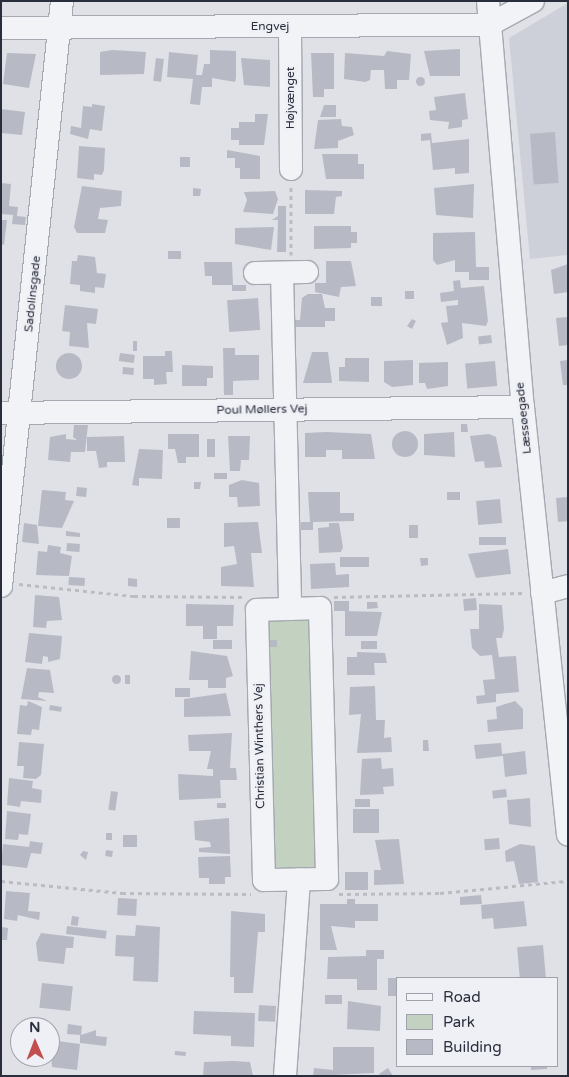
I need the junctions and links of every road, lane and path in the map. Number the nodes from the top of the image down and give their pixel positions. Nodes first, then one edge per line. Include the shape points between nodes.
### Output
1 (62, 1) edge
2 (488, 1) edge
3 (533, 1) edge
4 (489, 25) junction
5 (290, 26) junction
6 (1, 28) edge
7 (62, 28) junction
8 (291, 169) joint
9 (307, 272) dead end
10 (255, 273) dead end
11 (282, 273) junction
12 (523, 407) junction
13 (283, 410) junction
14 (11, 413) edge
15 (2, 582) edge
16 (1, 586) edge
17 (568, 586) edge
18 (542, 593) junction
19 (320, 608) junction
20 (290, 609) junction
21 (257, 610) junction
22 (568, 835) edge
23 (299, 879) junction
24 (327, 879) junction
25 (264, 880) junction
26 (1, 881) edge
27 (568, 881) edge
28 (286, 1076) edge

1 - 7 street, Sadolinsgade
2 - 4 street, Læssøegade
3 - 4 street, Engvej
4 - 5 street, Engvej
4 - 12 street, Læssøegade
5 - 7 street, Engvej
5 - 8 street, Højvænget
6 - 7 street, Engvej
7 - 14 street, Sadolinsgade
8 - 11 path via 291,256
9 - 11 street
10 - 11 street
11 - 13 street
12 - 13 street, Poul Møllers Vej
12 - 18 street, Læssøegade
13 - 14 street, Poul Møllers Vej
13 - 20 street
14 - 15 street, Sadolinsgade
15 - 16 street, Sadolinsgade
15 - 21 path via 134,596 246,597
17 - 18 street
18 - 19 path via 333,597
18 - 22 street, Læssøegade
19 - 20 street
19 - 24 street
20 - 21 street
21 - 25 street, Christian Winthers Vej
23 - 24 street
23 - 25 street
23 - 28 street
24 - 27 path via 332,894 440,893
25 - 26 path via 255,894 122,893

